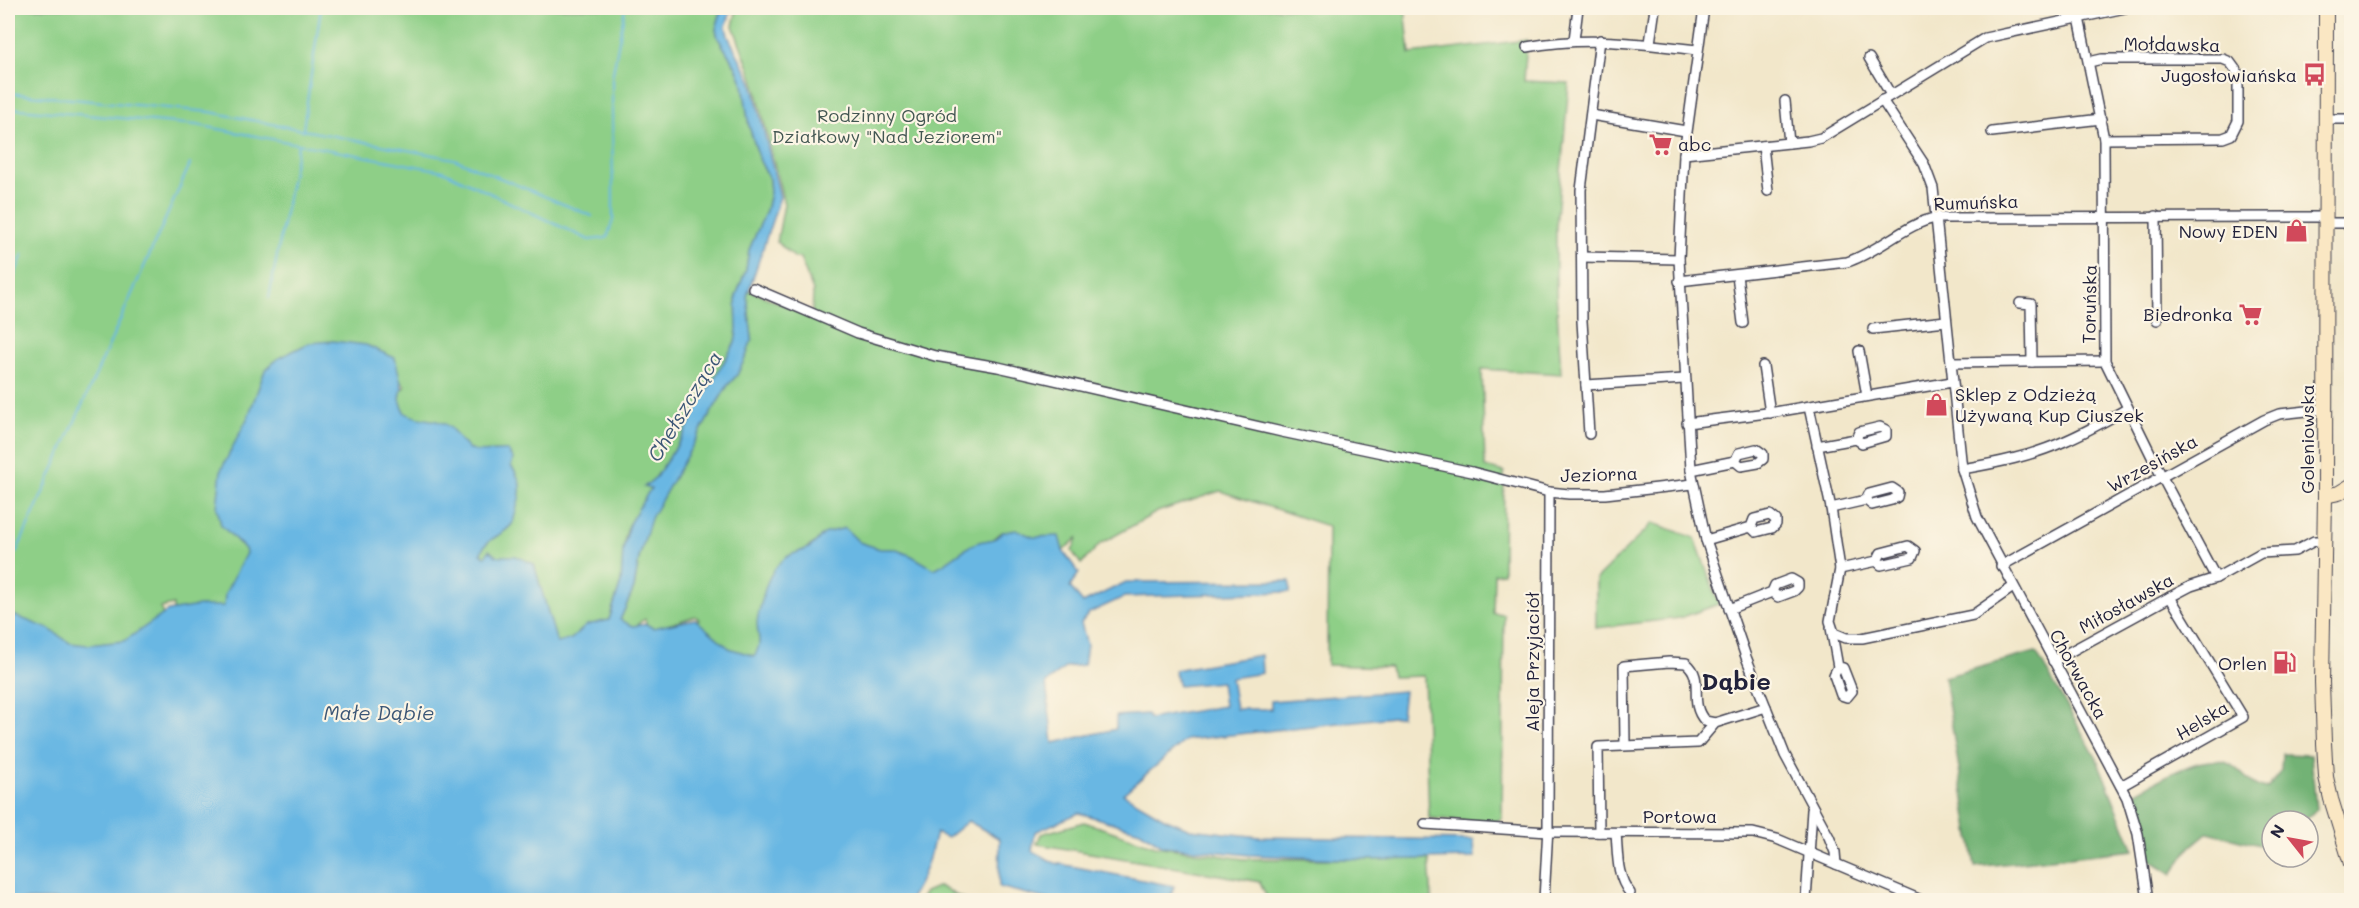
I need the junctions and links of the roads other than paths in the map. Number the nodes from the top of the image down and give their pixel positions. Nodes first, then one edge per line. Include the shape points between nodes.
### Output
1 (1578, 8) edge
2 (1655, 8) edge
3 (1704, 8) edge
4 (2125, 8) edge
5 (2326, 8) edge
6 (2078, 13) edge
7 (1574, 40) junction
8 (1600, 40) junction
9 (1650, 43) junction
10 (1527, 47) dead end
11 (1698, 50) junction
12 (1869, 58) dead end
13 (2089, 62) junction
14 (1887, 97) junction
15 (1785, 101) dead end
16 (1591, 115) junction
17 (2101, 119) junction
18 (2327, 119) junction
19 (2352, 119) edge
20 (1686, 131) junction
21 (1992, 132) dead end
22 (2104, 139) junction
23 (1789, 143) junction
24 (1763, 146) junction
25 (1684, 154) junction
26 (1767, 191) dead end
27 (2156, 216) junction
28 (2106, 217) junction
29 (1936, 218) junction
30 (2325, 220) junction
31 (2352, 223) edge
32 (1582, 257) junction
33 (1678, 259) junction
34 (1737, 275) junction
35 (1679, 281) junction
36 (753, 288) dead end
37 (2020, 303) dead end
38 (2157, 320) dead end
39 (1947, 321) junction
40 (1743, 323) dead end
41 (1873, 329) dead end
42 (1858, 351) dead end
43 (2105, 361) junction
44 (2032, 362) junction
45 (1951, 363) junction
46 (1763, 366) dead end
47 (1684, 379) junction
48 (1952, 381) junction
49 (1586, 385) junction
50 (1867, 396) junction
51 (1809, 407) junction
52 (2127, 409) junction
53 (2325, 409) junction
54 (1770, 413) junction
55 (1687, 423) junction
56 (1589, 434) dead end
57 (1856, 439) dead end
58 (1817, 446) junction
59 (1735, 461) dead end
60 (1962, 469) junction
61 (1690, 470) junction
62 (2162, 477) junction
63 (1693, 484) junction
64 (2352, 485) edge
65 (1549, 492) junction
66 (2325, 496) junction
67 (1866, 500) dead end
68 (1830, 508) junction
69 (1751, 527) dead end
70 (1706, 540) junction
71 (2324, 541) junction
72 (1877, 561) dead end
73 (2001, 566) junction
74 (1840, 569) junction
75 (2216, 578) junction
76 (2013, 587) junction
77 (1772, 592) dead end
78 (2170, 597) junction
79 (1729, 609) junction
80 (1831, 628) junction
81 (2053, 662) junction
82 (1838, 667) dead end
83 (1766, 707) junction
84 (1715, 723) junction
85 (1625, 744) junction
86 (2121, 786) junction
87 (1810, 801) junction
88 (1425, 824) dead end
89 (1548, 832) junction
90 (1599, 832) junction
91 (1616, 833) junction
92 (2347, 835) edge
93 (1810, 853) junction
94 (1836, 864) junction
95 (2352, 867) edge
96 (1630, 893) dead end
97 (1544, 900) edge
98 (1806, 900) edge
99 (1921, 900) edge
100 (2148, 900) edge

1 - 7 street
2 - 9 street
3 - 11 street
4 - 6 street
5 - 18 street, Goleniowska
6 - 13 street, Toruńska
6 - 14 street via 1985,38
7 - 8 street
7 - 10 street
8 - 9 street
8 - 16 street
9 - 11 street
11 - 20 street
12 - 14 street
13 - 17 street, Toruńska
13 - 22 street, Mołdawska via 2223,59 2238,73 2238,121 2231,135
14 - 23 street via 1821,138
14 - 29 street, Chorwacka via 1924,164 1933,188
15 - 23 street
16 - 20 street
16 - 32 street via 1581,190
17 - 21 street
17 - 22 street, Toruńska
18 - 19 street
18 - 30 street, Goleniowska
20 - 25 street
22 - 28 street, Toruńska
23 - 24 street
24 - 25 street
24 - 26 street
25 - 33 street
27 - 28 street, Rumuńska
27 - 30 street, Rumuńska
27 - 38 street
28 - 29 street, Rumuńska
28 - 43 street, Toruńska
29 - 34 street, Rumuńska via 1919,223 1847,262
29 - 39 street, Chorwacka
30 - 31 street, Rumuńska
30 - 53 street, Goleniowska
32 - 33 street
32 - 49 street
33 - 35 street
34 - 35 street, Rumuńska
34 - 40 street
35 - 47 street
36 - 65 street, Jeziorna via 858,333 935,356
37 - 44 street via 2031,304
39 - 41 street
39 - 45 street, Chorwacka
42 - 50 street
43 - 44 street
43 - 52 street, Toruńska
44 - 45 street
45 - 48 street, Chorwacka
46 - 54 street
47 - 49 street
47 - 55 street
48 - 50 street
48 - 60 street, Chorwacka
49 - 56 street
50 - 51 street
51 - 54 street
51 - 58 street
52 - 60 street via 2045,449
52 - 62 street, Toruńska
53 - 62 street, Wrzesińska via 2279,414
53 - 66 street, Goleniowska
54 - 55 street
55 - 61 street
57 - 58 street
58 - 68 street
59 - 61 street
60 - 73 street, Chorwacka via 1971,503
61 - 63 street
62 - 73 street, Wrzesińska
62 - 75 street
63 - 65 street, Jeziorna via 1605,494
63 - 70 street
64 - 66 street
65 - 89 street, Aleja Przyjaciół
66 - 71 street, Goleniowska
67 - 68 street
68 - 74 street
69 - 70 street
70 - 79 street
71 - 75 street, Miłosławska via 2314,541 2295,551 2261,553
71 - 92 street, Goleniowska via 2324,762 2331,799
72 - 74 street
73 - 76 street, Chorwacka
74 - 80 street
75 - 78 street, Miłosławska
76 - 80 street via 1973,615 1862,638 1846,638
76 - 81 street, Chorwacka
77 - 79 street
78 - 81 street, Miłosławska
78 - 86 street, Helska via 2243,717
79 - 83 street
80 - 82 street
81 - 86 street, Chorwacka
83 - 84 street
83 - 87 street via 1785,755
84 - 85 street via 1698,743
84 - 85 street via 1705,721 1697,709 1695,673 1686,663 1624,666
85 - 90 street via 1598,747
86 - 100 street, Chorwacka via 2138,834
87 - 93 street
87 - 94 street via 1829,837
88 - 89 street, Portowa
89 - 90 street, Portowa
89 - 97 street, Aleja Przyjaciół
90 - 91 street, Portowa
91 - 93 street, Portowa via 1753,833
91 - 96 street via 1619,874
92 - 95 street, Goleniowska
93 - 94 street, Portowa
93 - 98 street
94 - 99 street, Portowa

